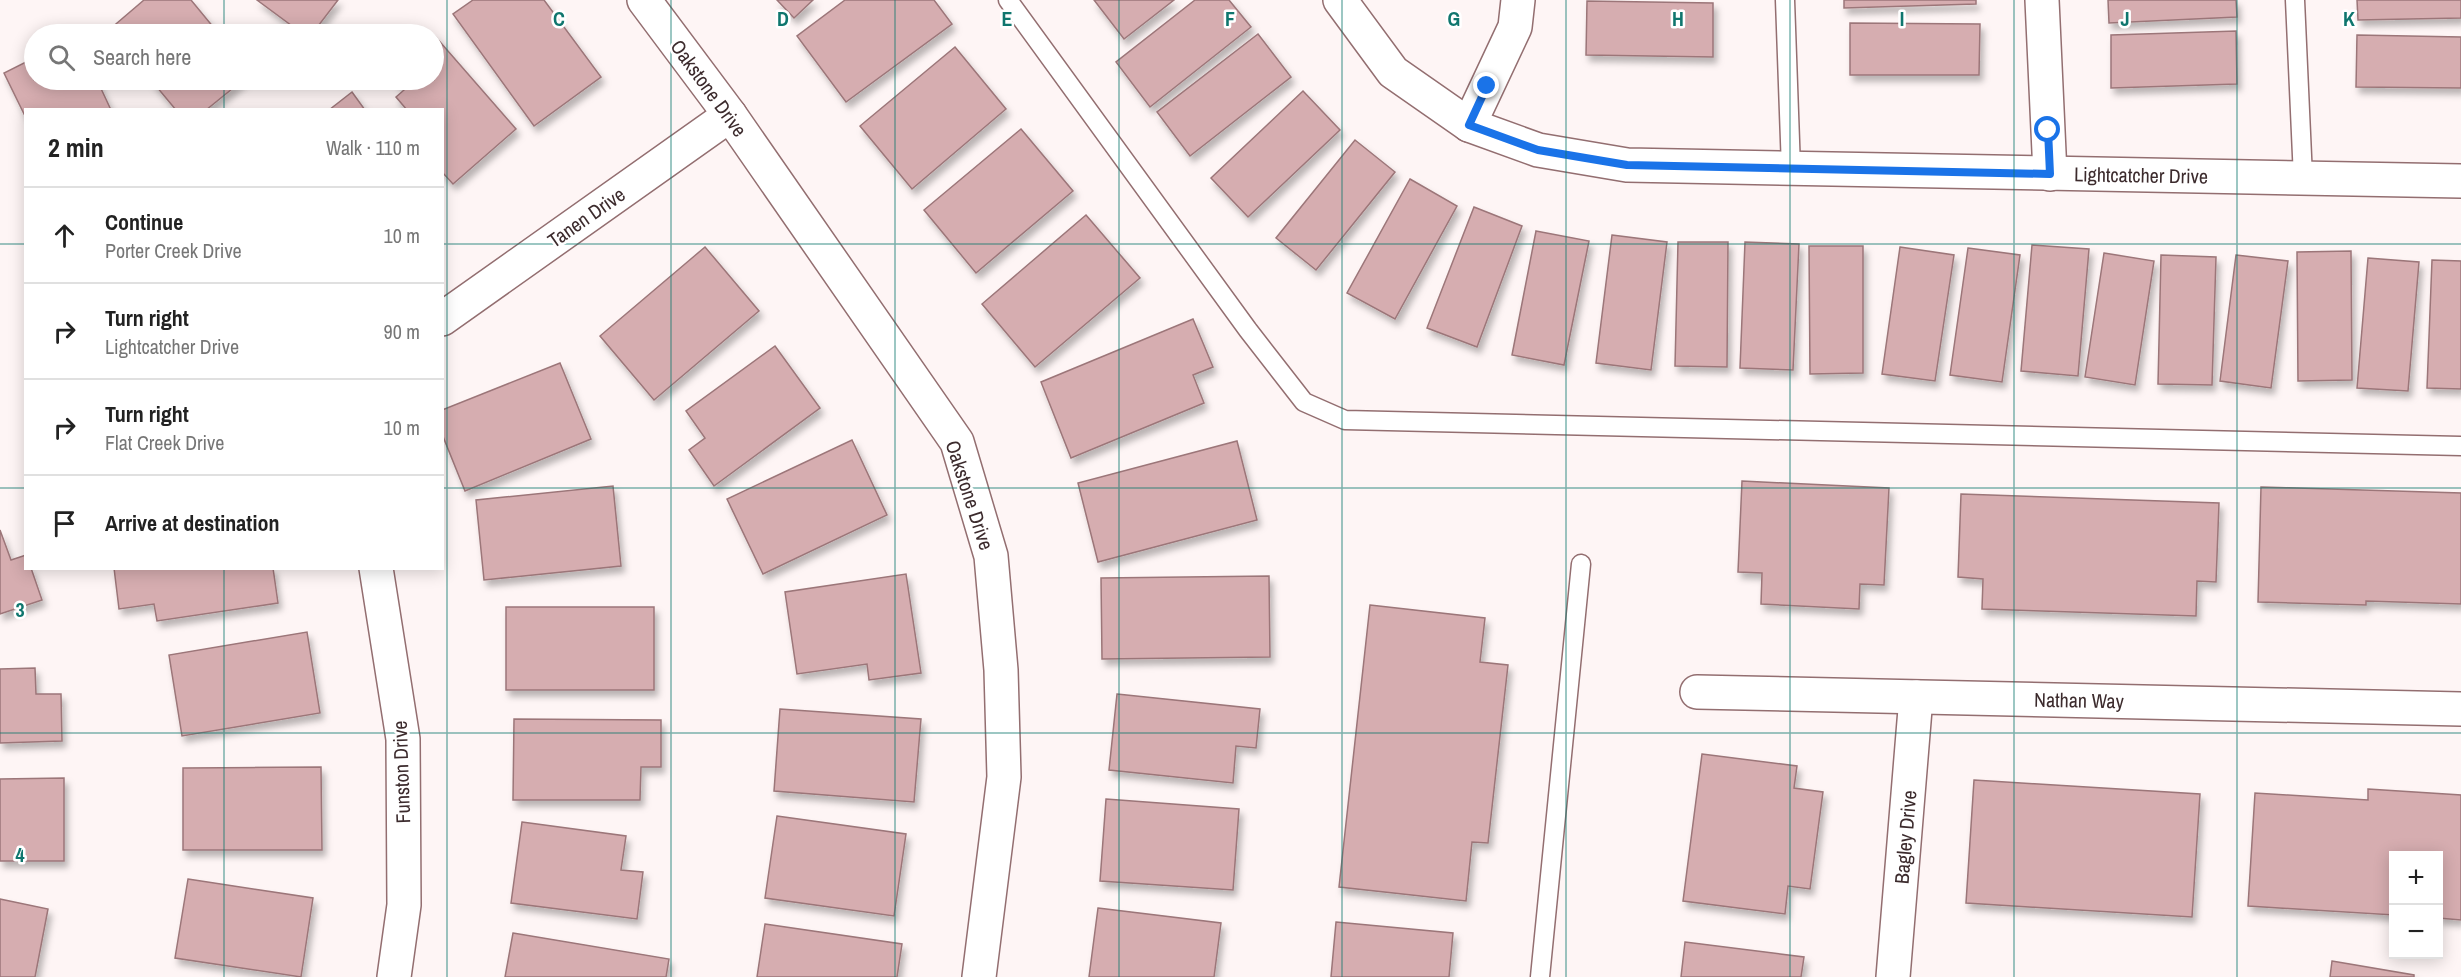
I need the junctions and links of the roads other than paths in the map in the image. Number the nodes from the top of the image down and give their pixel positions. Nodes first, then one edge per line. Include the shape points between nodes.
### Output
1 (644, 0) edge
2 (1008, 0) edge
3 (1340, 0) edge
4 (1518, 0) edge
5 (1785, 0) edge
6 (2042, 0) edge
7 (2295, 0) edge
8 (730, 115) junction
9 (1469, 125) junction
10 (1791, 168) junction
11 (2050, 174) junction
12 (2303, 178) junction
13 (2461, 181) edge
14 (444, 319) edge
15 (2461, 446) edge
16 (1581, 564) dead end
17 (376, 570) edge
18 (1697, 692) dead end
19 (1916, 697) junction
20 (2461, 709) edge
21 (394, 977) edge
22 (979, 977) edge
23 (1540, 977) edge
24 (1893, 977) edge

1 - 8 street, Oakstone Drive
2 - 15 lane via 1304,402 1345,420
3 - 9 street, Lightcatcher Drive via 1393,72
4 - 9 street via 1515,27
5 - 10 lane
6 - 11 street
7 - 12 lane
8 - 14 street, Tanen Drive
8 - 22 street, Oakstone Drive via 957,442 991,556 1001,670 1004,777
9 - 10 street, Lightcatcher Drive via 1538,150 1627,165
10 - 11 street, Lightcatcher Drive
11 - 12 street, Lightcatcher Drive
12 - 13 street, Lightcatcher Drive
16 - 23 lane
17 - 21 street, Funston Drive via 403,739 404,905
18 - 19 street, Nathan Way
19 - 20 street, Nathan Way
19 - 24 street, Bagley Drive

